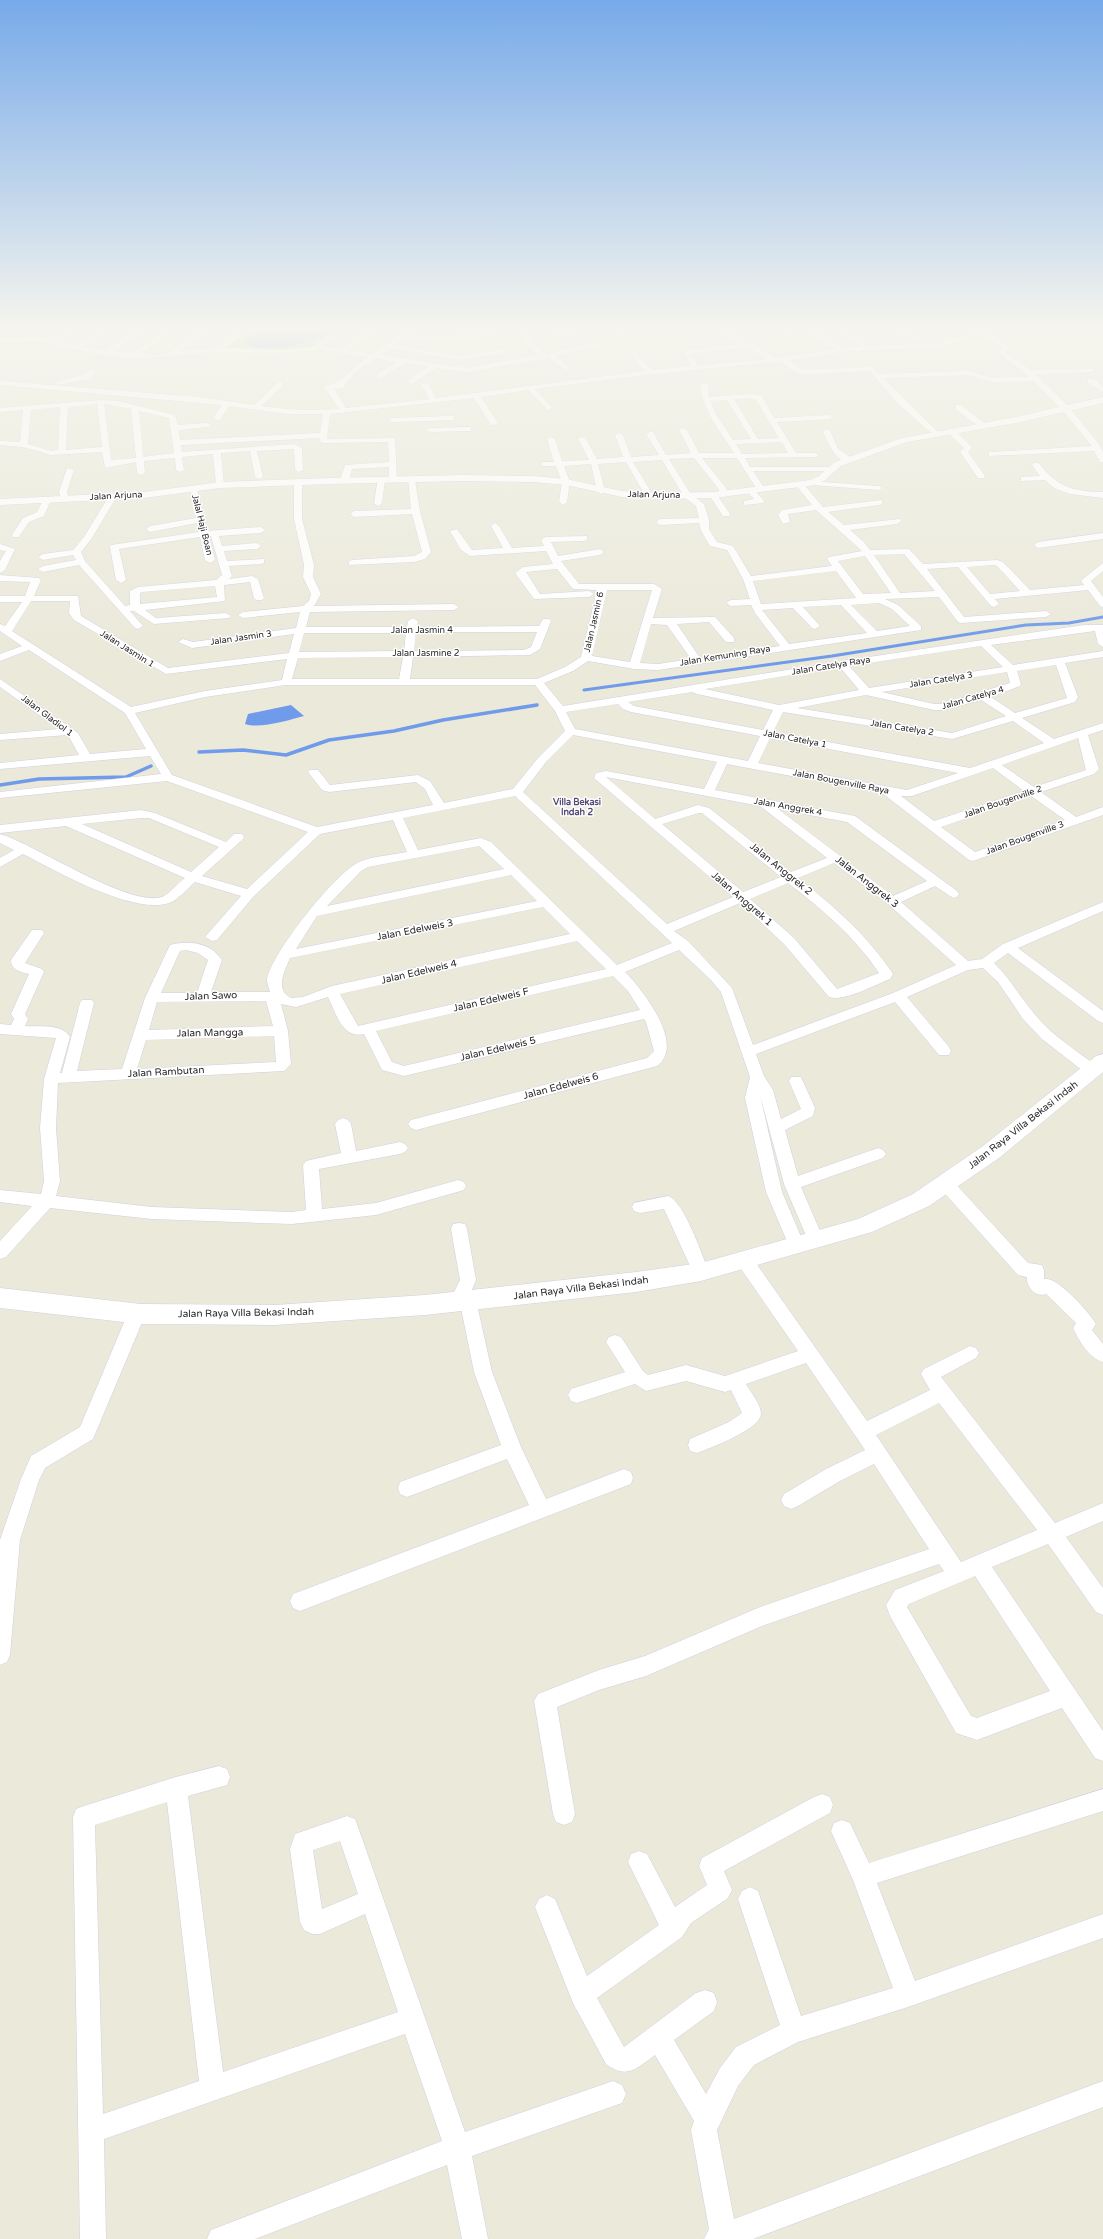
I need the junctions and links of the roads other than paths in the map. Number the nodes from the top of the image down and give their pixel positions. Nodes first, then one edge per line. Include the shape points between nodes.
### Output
1 (25, 435) edge
2 (63, 435) edge
3 (104, 435) edge
4 (138, 435) edge
5 (175, 435) edge
6 (358, 435) edge
7 (392, 435) edge
8 (619, 435) dead end
9 (651, 435) edge
10 (686, 435) edge
11 (727, 435) edge
12 (753, 435) edge
13 (781, 435) edge
14 (829, 435) edge
15 (933, 435) edge
16 (956, 435) edge
17 (1089, 435) edge
18 (323, 436) joint
19 (551, 439) dead end
20 (582, 439) dead end
21 (784, 440) junction
22 (756, 441) junction
23 (732, 442) junction
24 (0, 443) edge
25 (176, 443) junction
26 (24, 445) junction
27 (1099, 447) edge
28 (106, 449) junction
29 (253, 449) junction
30 (217, 451) junction
31 (62, 452) junction
32 (992, 454) dead end
33 (696, 455) junction
34 (793, 455) junction
35 (815, 455) dead end
36 (177, 456) junction
37 (739, 456) junction
38 (663, 457) junction
39 (628, 459) junction
40 (140, 460) junction
41 (849, 460) junction
42 (1103, 460) edge
43 (594, 462) junction
44 (393, 464) junction
45 (544, 464) dead end
46 (559, 464) junction
47 (1036, 465) dead end
48 (749, 469) junction
49 (830, 469) junction
50 (70, 470) dead end
51 (180, 470) dead end
52 (299, 470) dead end
53 (141, 473) dead end
54 (981, 476) dead end
55 (259, 477) dead end
56 (1045, 478) junction
57 (1024, 479) dead end
58 (344, 480) junction
59 (381, 480) junction
60 (393, 480) junction
61 (411, 480) junction
62 (298, 482) junction
63 (566, 482) junction
64 (812, 482) junction
65 (799, 484) junction
66 (220, 485) junction
67 (879, 488) dead end
68 (193, 489) junction
69 (756, 490) junction
70 (601, 491) junction
71 (724, 494) junction
72 (687, 495) junction
73 (713, 495) junction
74 (1103, 495) edge
75 (110, 496) junction
76 (647, 496) junction
77 (48, 500) junction
78 (65, 500) junction
79 (0, 502) edge
80 (563, 502) dead end
81 (879, 502) dead end
82 (378, 503) dead end
83 (747, 503) dead end
84 (820, 509) junction
85 (416, 511) junction
86 (354, 514) dead end
87 (726, 514) dead end
88 (201, 520) junction
89 (705, 520) junction
90 (897, 521) dead end
91 (660, 522) dead end
92 (786, 522) dead end
93 (495, 526) dead end
94 (843, 528) junction
95 (150, 529) dead end
96 (261, 530) dead end
97 (454, 531) dead end
98 (214, 533) junction
99 (203, 534) junction
100 (16, 535) dead end
101 (1103, 536) edge
102 (584, 538) dead end
103 (1038, 545) dead end
104 (257, 546) dead end
105 (0, 548) edge
106 (550, 548) junction
107 (218, 549) junction
108 (509, 551) junction
109 (76, 552) junction
110 (600, 552) dead end
111 (868, 553) junction
112 (43, 557) dead end
113 (210, 560) dead end
114 (261, 561) dead end
115 (81, 562) junction
116 (557, 562) junction
117 (352, 563) dead end
118 (223, 564) junction
119 (960, 564) junction
120 (1103, 566) edge
121 (921, 567) junction
122 (838, 568) junction
123 (43, 569) dead end
124 (0, 570) edge
125 (0, 578) edge
126 (748, 579) junction
127 (121, 580) dead end
128 (847, 581) junction
129 (219, 583) junction
130 (835, 583) dead end
131 (1086, 588) dead end
132 (577, 590) junction
133 (602, 590) junction
134 (1027, 593) junction
135 (941, 594) junction
136 (897, 595) junction
137 (988, 597) junction
138 (0, 598) edge
139 (259, 598) dead end
140 (28, 599) junction
141 (843, 602) junction
142 (731, 603) dead end
143 (755, 604) junction
144 (1103, 604) edge
145 (797, 606) junction
146 (454, 607) dead end
147 (128, 608) junction
148 (415, 608) junction
149 (306, 609) junction
150 (1046, 614) dead end
151 (243, 615) dead end
152 (226, 616) dead end
153 (1005, 617) junction
154 (647, 621) junction
155 (670, 622) junction
156 (545, 625) joint
157 (138, 626) dead end
158 (815, 626) dead end
159 (1101, 628) edge
160 (4, 629) edge
161 (300, 630) junction
162 (410, 630) junction
163 (874, 634) junction
164 (730, 640) dead end
165 (183, 642) dead end
166 (983, 643) junction
167 (1103, 644) edge
168 (31, 646) junction
169 (786, 647) junction
170 (407, 653) junction
171 (1103, 654) edge
172 (294, 655) junction
173 (0, 658) edge
174 (586, 658) junction
175 (697, 660) junction
176 (1060, 662) junction
177 (842, 664) junction
178 (634, 666) junction
179 (1011, 669) junction
180 (0, 682) edge
181 (286, 682) junction
182 (404, 682) junction
183 (538, 682) junction
184 (689, 689) junction
185 (866, 692) junction
186 (983, 696) junction
187 (621, 700) junction
188 (556, 706) junction
189 (779, 708) junction
190 (129, 710) junction
191 (1014, 717) junction
192 (1103, 726) edge
193 (571, 731) junction
194 (70, 732) junction
195 (765, 733) junction
196 (1082, 734) junction
197 (0, 737) edge
198 (1053, 744) junction
199 (152, 752) junction
200 (86, 758) junction
201 (724, 759) junction
202 (752, 764) junction
203 (994, 764) junction
204 (0, 766) edge
205 (314, 772) dead end
206 (972, 772) junction
207 (600, 775) joint
208 (168, 777) junction
209 (886, 791) junction
210 (517, 792) junction
211 (708, 792) junction
212 (1033, 792) junction
213 (0, 795) edge
214 (764, 804) junction
215 (440, 806) junction
216 (1103, 810) edge
217 (396, 814) junction
218 (67, 821) junction
219 (1074, 821) junction
220 (654, 823) junction
221 (932, 826) junction
222 (0, 829) edge
223 (316, 831) junction
224 (238, 837) dead end
225 (0, 838) edge
226 (226, 846) junction
227 (24, 849) junction
228 (414, 854) junction
229 (836, 858) junction
230 (0, 863) edge
231 (513, 871) junction
232 (193, 877) junction
233 (791, 877) junction
234 (936, 881) junction
235 (249, 894) junction
236 (953, 894) dead end
237 (741, 897) junction
238 (892, 900) junction
239 (546, 903) junction
240 (1103, 906) edge
241 (313, 913) junction
242 (667, 929) junction
243 (37, 933) dead end
244 (579, 936) junction
245 (212, 937) dead end
246 (683, 944) junction
247 (1008, 947) junction
248 (285, 955) junction
249 (986, 962) junction
250 (965, 966) junction
251 (615, 971) junction
252 (886, 974) joint
253 (332, 991) junction
254 (203, 996) junction
255 (898, 996) junction
256 (152, 998) junction
257 (87, 1003) dead end
258 (649, 1013) junction
259 (1103, 1018) edge
260 (0, 1029) edge
261 (368, 1029) junction
262 (16, 1030) junction
263 (281, 1031) junction
264 (140, 1034) junction
265 (944, 1051) dead end
266 (748, 1052) junction
267 (1098, 1066) edge
268 (128, 1074) junction
269 (68, 1077) junction
270 (757, 1077) junction
271 (51, 1079) junction
272 (796, 1081) dead end
273 (343, 1124) dead end
274 (416, 1124) dead end
275 (776, 1128) junction
276 (400, 1148) dead end
277 (878, 1154) dead end
278 (350, 1158) junction
279 (792, 1184) junction
280 (946, 1184) junction
281 (458, 1186) dead end
282 (0, 1196) edge
283 (46, 1201) junction
284 (640, 1207) dead end
285 (314, 1216) junction
286 (459, 1229) dead end
287 (807, 1243) junction
288 (0, 1252) edge
289 (745, 1261) junction
290 (701, 1272) junction
291 (0, 1298) edge
292 (463, 1301) junction
293 (137, 1313) junction
294 (615, 1342) dead end
295 (970, 1352) dead end
296 (809, 1354) junction
297 (1103, 1355) edge
298 (637, 1376) junction
299 (735, 1380) junction
300 (942, 1394) junction
301 (577, 1395) dead end
302 (864, 1432) junction
303 (698, 1445) dead end
304 (512, 1449) junction
305 (878, 1453) junction
306 (624, 1478) dead end
307 (408, 1488) dead end
308 (791, 1500) dead end
309 (541, 1509) junction
310 (1103, 1512) edge
311 (1052, 1534) junction
312 (5, 1541) edge
313 (944, 1553) junction
314 (979, 1563) junction
315 (958, 1575) junction
316 (300, 1601) dead end
317 (1103, 1605) edge
318 (0, 1655) edge
319 (1067, 1695) junction
320 (1103, 1750) edge
321 (219, 1777) dead end
322 (176, 1788) junction
323 (1103, 1800) edge
324 (822, 1805) dead end
325 (564, 1814) dead end
326 (842, 1830) dead end
327 (639, 1862) dead end
328 (863, 1876) junction
329 (373, 1899) dead end
330 (750, 1900) dead end
331 (547, 1907) dead end
332 (1103, 1926) edge
333 (674, 1929) junction
334 (582, 1994) junction
335 (908, 1995) junction
336 (705, 2002) dead end
337 (412, 2019) junction
338 (794, 2031) junction
339 (658, 2037) junction
340 (212, 2088) junction
341 (613, 2094) dead end
342 (1103, 2094) edge
343 (707, 2119) junction
344 (91, 2131) junction
345 (457, 2148) junction
346 (722, 2238) edge
347 (93, 2239) edge
348 (220, 2239) edge
349 (475, 2239) edge

1 - 26 street
2 - 31 street
3 - 28 street
4 - 40 street
5 - 25 street
6 - 18 street via 324,441
7 - 44 street
8 - 39 street
9 - 38 street
10 - 33 street
11 - 23 street
12 - 22 street
13 - 21 street
14 - 41 street via 835,450
15 - 41 street, Jalan Arjuna via 905,440
16 - 54 street via 968,448 964,452
17 - 27 street
18 - 25 street
19 - 46 street
20 - 43 street
21 - 22 street
21 - 34 street
22 - 23 street
23 - 37 street
24 - 26 street
25 - 36 street
26 - 31 street via 44,452
27 - 32 street
27 - 42 street
28 - 31 street
28 - 40 street via 108,464
29 - 30 street
29 - 52 street via 298,448
29 - 55 street
30 - 36 street
30 - 66 street
33 - 37 street
33 - 38 street
33 - 71 street
34 - 35 street
34 - 37 street
36 - 40 street
36 - 51 street
37 - 48 street
38 - 39 street
38 - 72 street
39 - 43 street
39 - 76 street
40 - 53 street
41 - 49 street, Jalan Arjuna
43 - 46 street
43 - 70 street
44 - 58 street via 348,467
44 - 60 street
45 - 46 street
46 - 63 street
47 - 56 street
48 - 49 street
48 - 69 street
49 - 64 street, Jalan Arjuna via 822,478
50 - 78 street via 63,492
56 - 57 street
56 - 74 street via 1074,494
58 - 59 street, Jalan Arjuna
58 - 62 street, Jalan Arjuna
59 - 60 street, Jalan Arjuna
59 - 82 street
60 - 61 street, Jalan Arjuna
61 - 63 street, Jalan Arjuna via 510,478
61 - 85 street
62 - 66 street, Jalan Arjuna
62 - 149 street via 298,519 310,565 308,577 316,594
63 - 70 street, Jalan Arjuna
63 - 80 street
64 - 65 street, Jalan Arjuna
64 - 67 street
65 - 69 street, Jalan Arjuna
65 - 84 street
66 - 68 street, Jalan Arjuna
68 - 75 street, Jalan Arjuna
68 - 88 street, Jalal Haji Boan
69 - 71 street, Jalan Arjuna
69 - 83 street via 760,501
70 - 76 street, Jalan Arjuna
71 - 73 street, Jalan Arjuna
72 - 73 street, Jalan Arjuna
72 - 76 street, Jalan Arjuna
72 - 89 street via 698,500
73 - 87 street
75 - 78 street, Jalan Arjuna
75 - 109 street via 110,501 88,538
77 - 78 street, Jalan Arjuna
77 - 79 street, Jalan Arjuna
77 - 100 street via 41,514 26,520
81 - 84 street
84 - 92 street via 785,512 782,515
84 - 94 street
85 - 86 street
85 - 117 street via 427,552 422,557
88 - 95 street
88 - 99 street, Jalal Haji Boan
89 - 91 street
89 - 126 street via 704,528 713,544 730,548
90 - 94 street
93 - 108 street
94 - 111 street
96 - 98 street
97 - 108 street via 468,552
98 - 99 street
98 - 107 street
99 - 113 street, Jalal Haji Boan
99 - 127 street via 114,547
101 - 103 street
102 - 106 street via 545,540
104 - 107 street
105 - 124 street via 11,549
106 - 108 street
106 - 116 street
107 - 118 street
109 - 112 street
109 - 115 street
110 - 116 street
111 - 121 street via 907,551
111 - 122 street via 833,557
111 - 136 street
114 - 118 street
115 - 123 street
115 - 147 street
116 - 132 street
116 - 132 street via 523,570 520,573 537,597
118 - 129 street via 227,576
119 - 121 street
119 - 134 street via 988,557 1000,564
119 - 137 street
120 - 144 street via 1086,581
121 - 135 street
122 - 126 street
122 - 128 street
125 - 140 street via 35,579
126 - 143 street
128 - 130 street
128 - 136 street via 860,597
129 - 139 street via 253,579
129 - 147 street via 141,589 135,591
129 - 147 street via 222,599 220,600
131 - 134 street
132 - 133 street
133 - 154 street via 656,588
133 - 174 street, Jalan Jasmin 6
134 - 137 street
135 - 136 street
135 - 153 street via 961,620
137 - 153 street
138 - 140 street
140 - 160 street
140 - 172 street, Jalan Jasmin 1 via 76,598 74,613 77,618 163,671
141 - 145 street
141 - 163 street
141 - 163 street, Jalan Kemuning Raya via 880,600 895,608 917,628
142 - 143 street
143 - 145 street
143 - 169 street
145 - 158 street
146 - 148 street
147 - 152 street via 154,621
147 - 157 street
148 - 149 street
148 - 162 street
149 - 151 street
149 - 161 street
150 - 153 street
154 - 155 street
154 - 178 street
155 - 164 street via 712,619
155 - 175 street
156 - 162 street, Jalan Jasmin 4
156 - 170 street, Jalan Jasmine 2 via 535,650 529,652
159 - 166 street, Jalan Catelya Raya via 1084,628
159 - 167 street
160 - 168 street
161 - 162 street, Jalan Jasmin 4
161 - 165 street, Jalan Jasmin 3 via 192,645
161 - 172 street
162 - 170 street
163 - 169 street, Jalan Kemuning Raya
166 - 177 street, Jalan Catelya Raya
166 - 179 street
168 - 173 street
168 - 190 street
169 - 175 street, Jalan Kemuning Raya
170 - 172 street, Jalan Jasmine 2
170 - 182 street
171 - 176 street, Jalan Catelya 3
172 - 181 street
174 - 178 street, Jalan Kemuning Raya
174 - 183 street via 569,670
175 - 178 street, Jalan Kemuning Raya via 658,667
176 - 179 street, Jalan Catelya 3
176 - 191 street, Jalan Catelya 2 via 1072,699
177 - 184 street, Jalan Catelya Raya
177 - 185 street
179 - 185 street, Jalan Catelya 3
179 - 186 street, Jalan Catelya 4 via 1016,684
180 - 194 street, Jalan Gladiol 1
181 - 182 street
181 - 190 street via 205,694
182 - 183 street
183 - 188 street
184 - 187 street, Jalan Catelya Raya
184 - 189 street, Jalan Catelya 2
185 - 186 street, Jalan Catelya 4 via 937,708
185 - 189 street, Jalan Catelya 3
186 - 191 street
187 - 188 street, Jalan Catelya Raya
187 - 195 street, Jalan Catelya 1 via 631,709
188 - 193 street
189 - 191 street, Jalan Catelya 2 via 952,736
189 - 195 street
190 - 199 street
191 - 198 street
192 - 196 street, Jalan Bougenville Raya
193 - 201 street, Jalan Bougenville Raya
193 - 210 street via 542,760
194 - 197 street
194 - 200 street, Jalan Gladiol 1 via 77,739
195 - 202 street
195 - 206 street, Jalan Catelya 1
196 - 198 street, Jalan Bougenville Raya
196 - 212 street, Jalan Bougenville 2 via 1092,770
198 - 203 street, Jalan Bougenville Raya
199 - 200 street
199 - 208 street
200 - 204 street
201 - 202 street, Jalan Bougenville Raya
201 - 211 street
202 - 209 street, Jalan Bougenville Raya
203 - 206 street, Jalan Bougenville Raya
203 - 212 street
205 - 215 street via 329,789 421,778 426,781
206 - 209 street, Jalan Bougenville Raya via 914,793
207 - 211 street, Jalan Anggrek 4
207 - 220 street, Jalan Anggrek 1 via 600,778
208 - 213 street
208 - 223 street
209 - 221 street
210 - 215 street
210 - 242 street
211 - 214 street, Jalan Anggrek 4
212 - 219 street
212 - 221 street, Jalan Bougenville 2
214 - 229 street, Jalan Anggrek 3
214 - 234 street, Jalan Anggrek 4 via 851,819
215 - 217 street
216 - 219 street, Jalan Bougenville 3
217 - 223 street
217 - 228 street
218 - 222 street
218 - 226 street via 146,814
218 - 232 street
219 - 221 street, Jalan Bougenville 3 via 976,859
220 - 233 street, Jalan Anggrek 2 via 698,809 705,810
220 - 237 street, Jalan Anggrek 1
223 - 235 street
224 - 226 street
225 - 227 street
226 - 232 street
227 - 230 street
227 - 232 street via 110,890 153,902 167,900
228 - 231 street via 481,842
228 - 241 street via 361,865
229 - 233 street
229 - 238 street, Jalan Anggrek 3
231 - 239 street
231 - 241 street
232 - 235 street
233 - 237 street
233 - 252 street, Jalan Anggrek 2 via 854,933
234 - 236 street, Jalan Anggrek 4
234 - 238 street
235 - 245 street
237 - 242 street
237 - 252 street, Jalan Anggrek 1 via 789,941 833,993 842,993
238 - 250 street, Jalan Anggrek 3
239 - 244 street
239 - 248 street, Jalan Edelweis 3
240 - 247 street
241 - 248 street
242 - 246 street
243 - 262 street via 18,960 21,967 37,972 21,1006 18,1015 21,1019
244 - 251 street
244 - 253 street, Jalan Edelweis 4
246 - 251 street, Jalan Edelweis F
246 - 266 street via 727,991
247 - 249 street
247 - 259 street
248 - 253 street, Jalan Edelweis 4 via 274,980 275,989 281,998 292,1004
249 - 250 street
249 - 267 street via 1004,979 1028,1016 1047,1036
250 - 255 street
251 - 258 street via 643,1000
251 - 261 street, Jalan Edelweis F
253 - 261 street via 351,1028 356,1031
254 - 256 street, Jalan Sawo
254 - 256 street via 215,960 210,954 198,948 181,946 173,950
254 - 263 street, Jalan Sawo via 269,996
255 - 265 street
255 - 266 street
256 - 264 street
257 - 269 street
258 - 261 street, Jalan Edelweis 5 via 404,1071 387,1066
258 - 274 street, Jalan Edelweis 6 via 662,1050 656,1060
260 - 262 street
262 - 271 street via 62,1035
263 - 264 street, Jalan Mangga
263 - 268 street, Jalan Rambutan via 284,1064 280,1067
264 - 268 street
266 - 270 street
267 - 280 main road, Jalan Raya Villa Bekasi Indah via 991,1152
268 - 269 street, Jalan Rambutan
269 - 271 street, Jalan Rambutan
270 - 275 street via 766,1090
270 - 287 street via 753,1105 774,1192
271 - 283 street via 48,1128 52,1181
272 - 275 street via 808,1112
273 - 278 street
275 - 279 street
276 - 278 street
277 - 279 street
278 - 285 street via 310,1165
279 - 287 street
280 - 287 main road, Jalan Raya Villa Bekasi Indah via 891,1215
280 - 297 street via 1024,1270 1036,1270 1034,1282 1042,1289 1047,1285 1078,1312 1087,1324 1082,1328 1084,1333
281 - 285 street via 376,1209
282 - 283 street
283 - 285 street via 152,1213 240,1218
283 - 288 street
284 - 290 street via 668,1202
286 - 292 street via 468,1280
287 - 289 main road, Jalan Raya Villa Bekasi Indah
289 - 290 main road, Jalan Raya Villa Bekasi Indah
289 - 296 street
290 - 292 main road, Jalan Raya Villa Bekasi Indah via 636,1282
291 - 293 main road, Jalan Raya Villa Bekasi Indah
292 - 293 main road, Jalan Raya Villa Bekasi Indah via 275,1315
292 - 304 street via 483,1372
293 - 312 street via 87,1433 38,1462
294 - 298 street
295 - 300 street via 930,1374
296 - 299 street
296 - 302 street
298 - 299 street via 646,1383 679,1373 696,1375 725,1384
298 - 301 street
299 - 303 street via 751,1409 752,1416 735,1428
300 - 302 street
300 - 311 street
302 - 305 street
304 - 307 street
304 - 309 street
305 - 308 street
305 - 313 street
306 - 309 street
309 - 316 street
310 - 311 street
311 - 314 street
311 - 317 street
312 - 318 street
313 - 315 street
313 - 325 street via 760,1617 646,1666 599,1680 545,1701
314 - 315 street
314 - 319 street
315 - 319 street via 902,1597 896,1605 964,1725 973,1729 980,1728
319 - 320 street
321 - 322 street
322 - 340 street
322 - 344 street via 84,1817
323 - 328 street
324 - 333 street via 710,1866 720,1890 683,1915
326 - 328 street
327 - 333 street
328 - 335 street
329 - 337 street
330 - 338 street
331 - 334 street
332 - 335 street
333 - 334 street
334 - 339 street via 615,2055 620,2059 627,2060
335 - 338 street
336 - 339 street
337 - 340 street
337 - 345 street
338 - 343 street via 745,2056 729,2077
339 - 343 street
340 - 344 street
341 - 345 street
342 - 346 street
343 - 346 street via 704,2135
344 - 347 street
345 - 348 street
345 - 349 street

